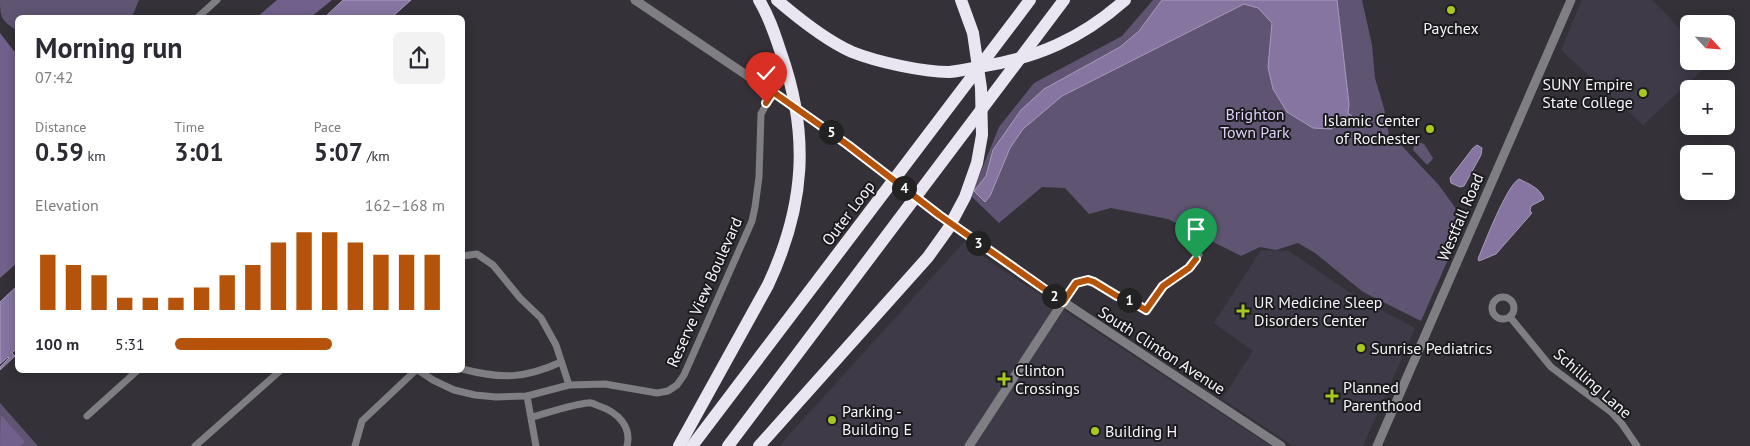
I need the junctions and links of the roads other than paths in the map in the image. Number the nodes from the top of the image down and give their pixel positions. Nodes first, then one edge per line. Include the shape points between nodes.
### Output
1 (217, 0) edge
2 (635, 0) edge
3 (758, 0) edge
4 (777, 0) edge
5 (961, 0) edge
6 (1030, 0) edge
7 (1064, 0) edge
8 (1125, 0) edge
9 (1570, 0) edge
10 (200, 15) edge
11 (773, 92) junction
12 (1199, 255) dead end
13 (465, 256) edge
14 (1063, 302) junction
15 (1510, 318) dead end
16 (561, 362) junction
17 (465, 370) edge
18 (135, 373) edge
19 (278, 373) edge
20 (414, 373) edge
21 (422, 373) edge
22 (569, 385) junction
23 (527, 396) junction
24 (88, 416) dead end
25 (532, 417) junction
26 (195, 446) edge
27 (355, 446) edge
28 (536, 446) edge
29 (627, 446) edge
30 (679, 446) edge
31 (692, 446) edge
32 (728, 446) edge
33 (759, 446) edge
34 (969, 446) edge
35 (1281, 446) edge
36 (1377, 446) edge
37 (1637, 446) edge

1 - 10 street
2 - 11 street, South Clinton Avenue
3 - 30 highway via 790,78 800,139 795,207 780,259
4 - 8 highway via 812,28 851,51 889,63 949,72 1025,58 1049,50 1097,23
5 - 33 highway via 973,33 981,88 982,135 965,197 948,229 928,256
6 - 31 highway, Outer Loop
7 - 32 highway
9 - 36 street, Westfall Road
11 - 14 street, South Clinton Avenue
11 - 22 street, Reserve View Boulevard via 761,114 759,177 752,221 684,376 668,391 657,393 605,384
12 - 14 street via 1189,268 1163,286 1146,310 1088,280 1076,283
13 - 16 street via 477,254 493,265 541,318
14 - 34 street
14 - 35 street, South Clinton Avenue
15 - 37 street, Schilling Lane via 1551,368 1611,412
16 - 17 street via 516,376 495,376
16 - 22 street
18 - 24 street
19 - 26 street
20 - 27 street via 362,422
21 - 23 street, Reserve View Boulevard via 454,390 475,396
22 - 23 street, Reserve View Boulevard
23 - 25 street
25 - 28 street
25 - 29 street via 590,402 618,416 626,427

